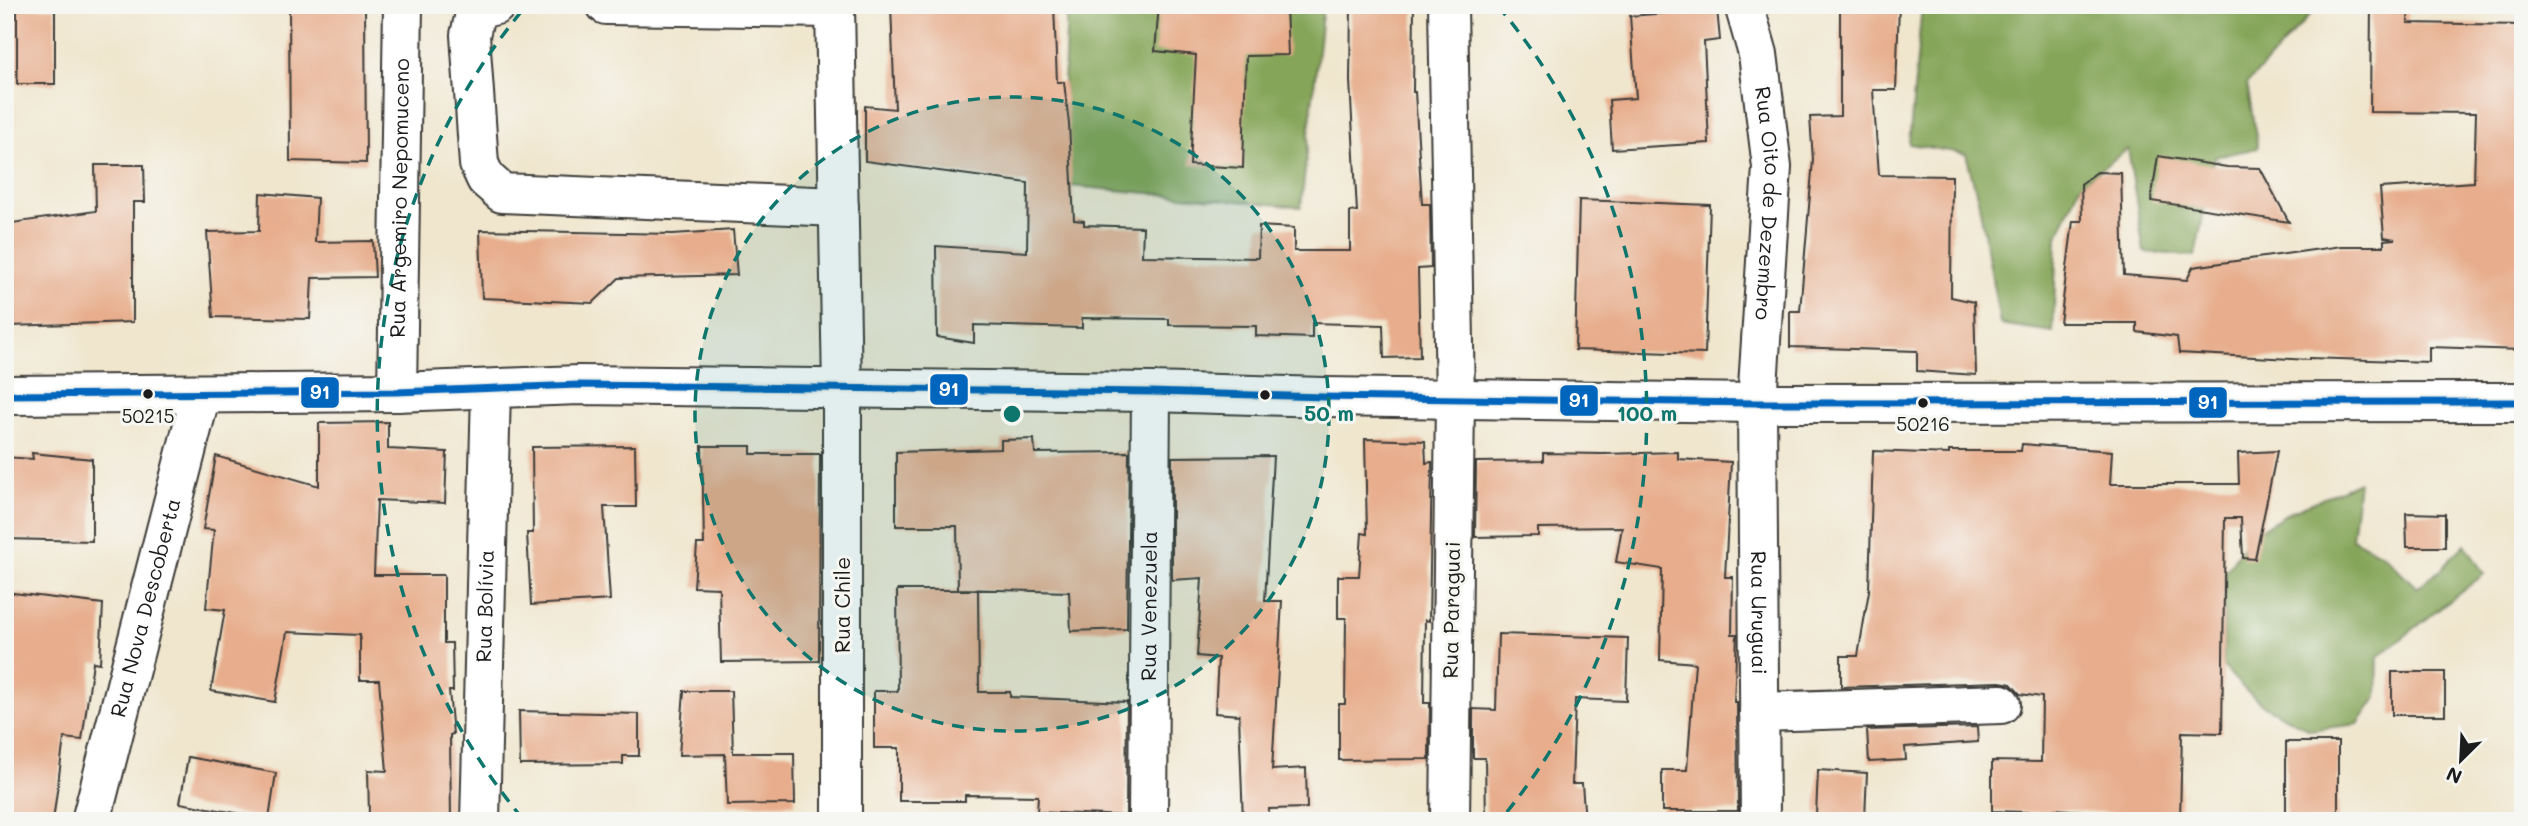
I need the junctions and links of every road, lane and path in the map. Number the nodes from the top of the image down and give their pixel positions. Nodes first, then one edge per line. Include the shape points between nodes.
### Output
1 (403, 5) edge
2 (496, 5) edge
3 (606, 5) edge
4 (1448, 5) edge
5 (1744, 5) edge
6 (836, 7) edge
7 (839, 207) junction
8 (842, 389) junction
9 (491, 390) junction
10 (397, 392) junction
11 (1151, 392) junction
12 (5, 394) edge
13 (201, 394) junction
14 (1455, 399) junction
15 (2523, 402) edge
16 (1757, 403) junction
17 (2001, 704) dead end
18 (1759, 712) junction
19 (91, 821) edge
20 (480, 821) edge
21 (842, 821) edge
22 (1148, 821) edge
23 (1450, 821) edge
24 (1760, 821) edge

1 - 10 street, Rua Argemiro Nepomuceno
2 - 7 street via 476,10 470,35 479,164 486,179 502,193
3 - 6 street
4 - 14 street, Rua Paraguai
5 - 16 street, Rua Oito de Dezembro via 1758,54 1772,167
6 - 7 street, Rua Chile
7 - 8 street, Rua Chile
8 - 9 street via 579,385
8 - 11 street
8 - 21 street, Rua Chile
9 - 10 street
9 - 20 street, Rua Bolívia
10 - 13 street
11 - 14 street
11 - 22 street, Rua Venezuela
12 - 13 street
13 - 19 street, Rua Nova Descoberta
14 - 16 street
14 - 23 street, Rua Paraguai
15 - 16 street
16 - 18 street, Rua Uruguai
17 - 18 street
18 - 24 street, Rua Uruguai

